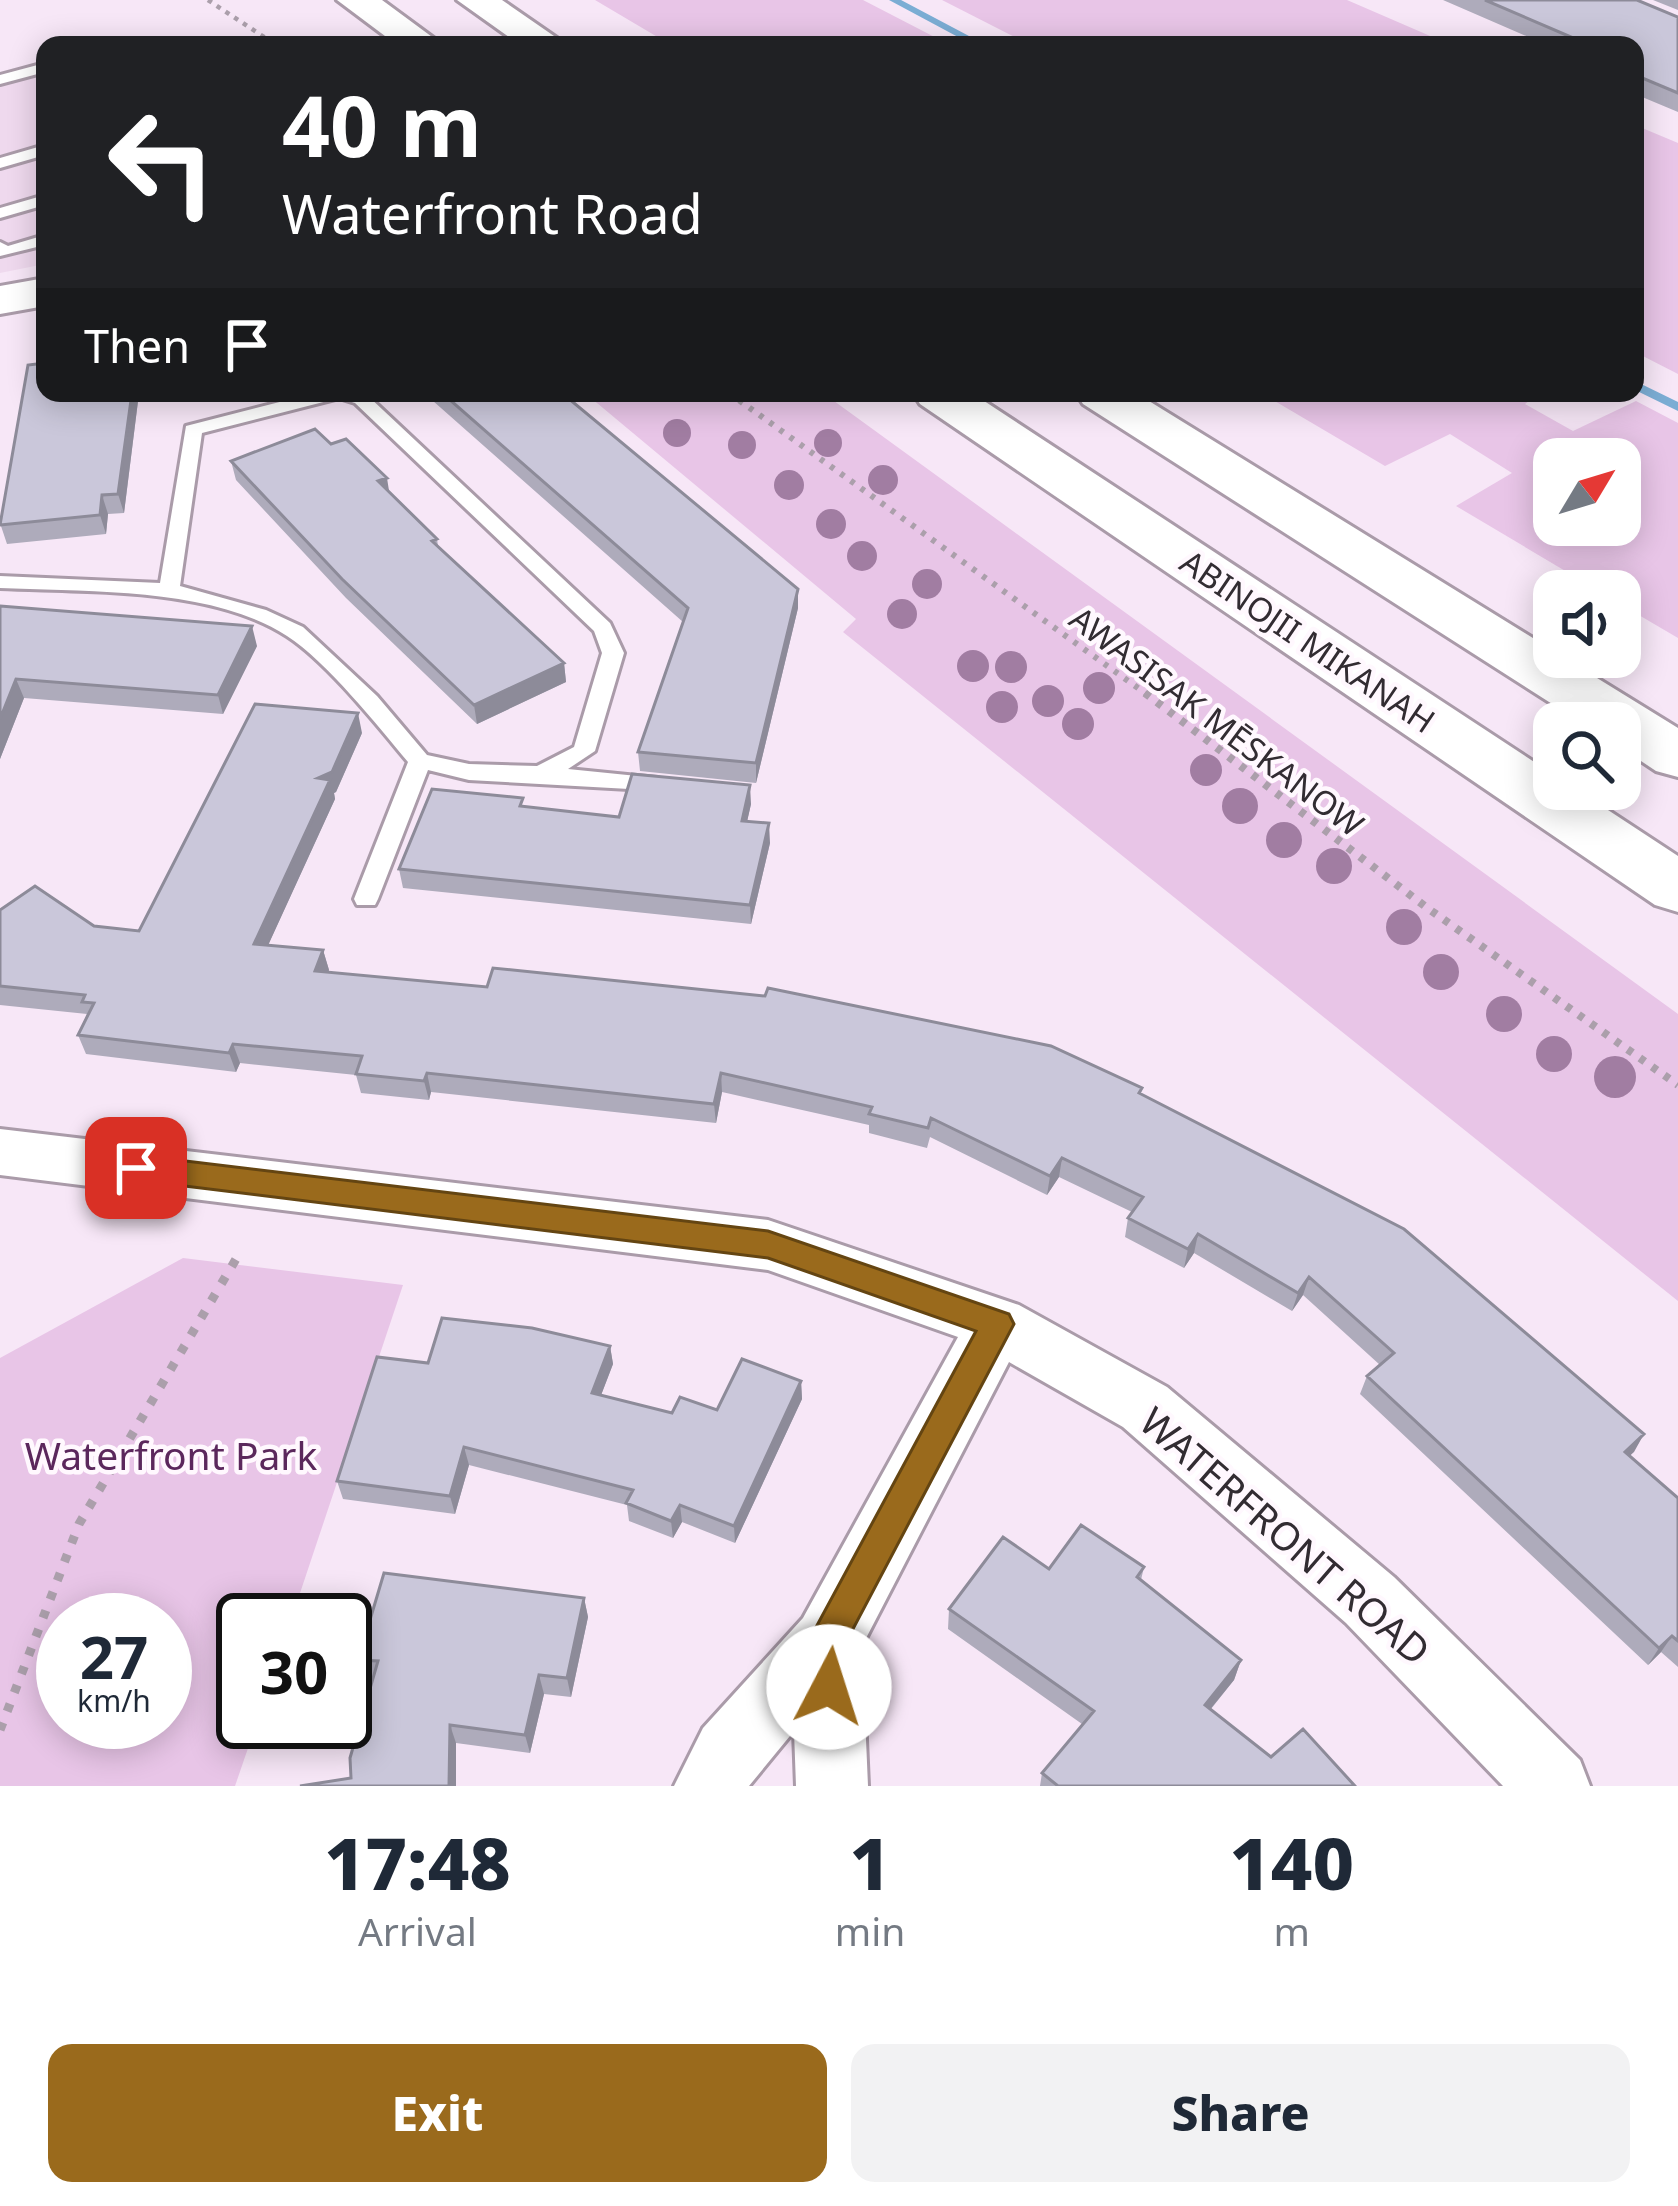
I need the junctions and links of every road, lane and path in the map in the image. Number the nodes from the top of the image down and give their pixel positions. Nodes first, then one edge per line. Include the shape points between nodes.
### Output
1 (208, 0) edge
2 (356, 0) edge
3 (476, 0) edge
4 (262, 36) edge
5 (408, 36) edge
6 (534, 36) edge
7 (36, 70) edge
8 (0, 80) edge
9 (36, 153) edge
10 (0, 163) edge
11 (36, 203) edge
12 (0, 213) edge
13 (36, 243) edge
14 (0, 248) edge
15 (36, 294) edge
16 (0, 300) edge
17 (36, 328) edge
18 (0, 334) edge
19 (304, 402) edge
20 (364, 402) edge
21 (741, 402) edge
22 (951, 402) edge
23 (1115, 402) edge
24 (0, 583) edge
25 (169, 590) junction
26 (1678, 756) edge
27 (420, 761) junction
28 (540, 774) junction
29 (683, 788) edge
30 (1678, 889) edge
31 (366, 899) dead end
32 (1678, 1085) edge
33 (0, 1152) edge
34 (238, 1254) dead end
35 (997, 1324) junction
36 (827, 1642) junction
37 (0, 1730) edge
38 (710, 1786) edge
39 (832, 1786) edge
40 (1554, 1786) edge

1 - 4 path
2 - 5 main road
3 - 6 main road
7 - 8 lane
9 - 10 lane
11 - 12 lane
13 - 14 lane
15 - 16 main road
17 - 18 main road
19 - 25 lane via 193,430
20 - 28 lane via 604,628 613,653 584,751
21 - 32 path, AWASISAK MĒSKANOW
22 - 30 main road, ABINOJII MIKANAH
23 - 26 main road
24 - 25 lane
25 - 27 lane via 296,632
27 - 28 lane
27 - 31 lane
28 - 29 lane
33 - 35 street, WATERFRONT ROAD via 768,1245
34 - 37 path via 81,1521 44,1599
35 - 36 street
35 - 40 street, WATERFRONT ROAD via 1145,1407 1370,1600
36 - 38 street via 728,1753
36 - 39 street

